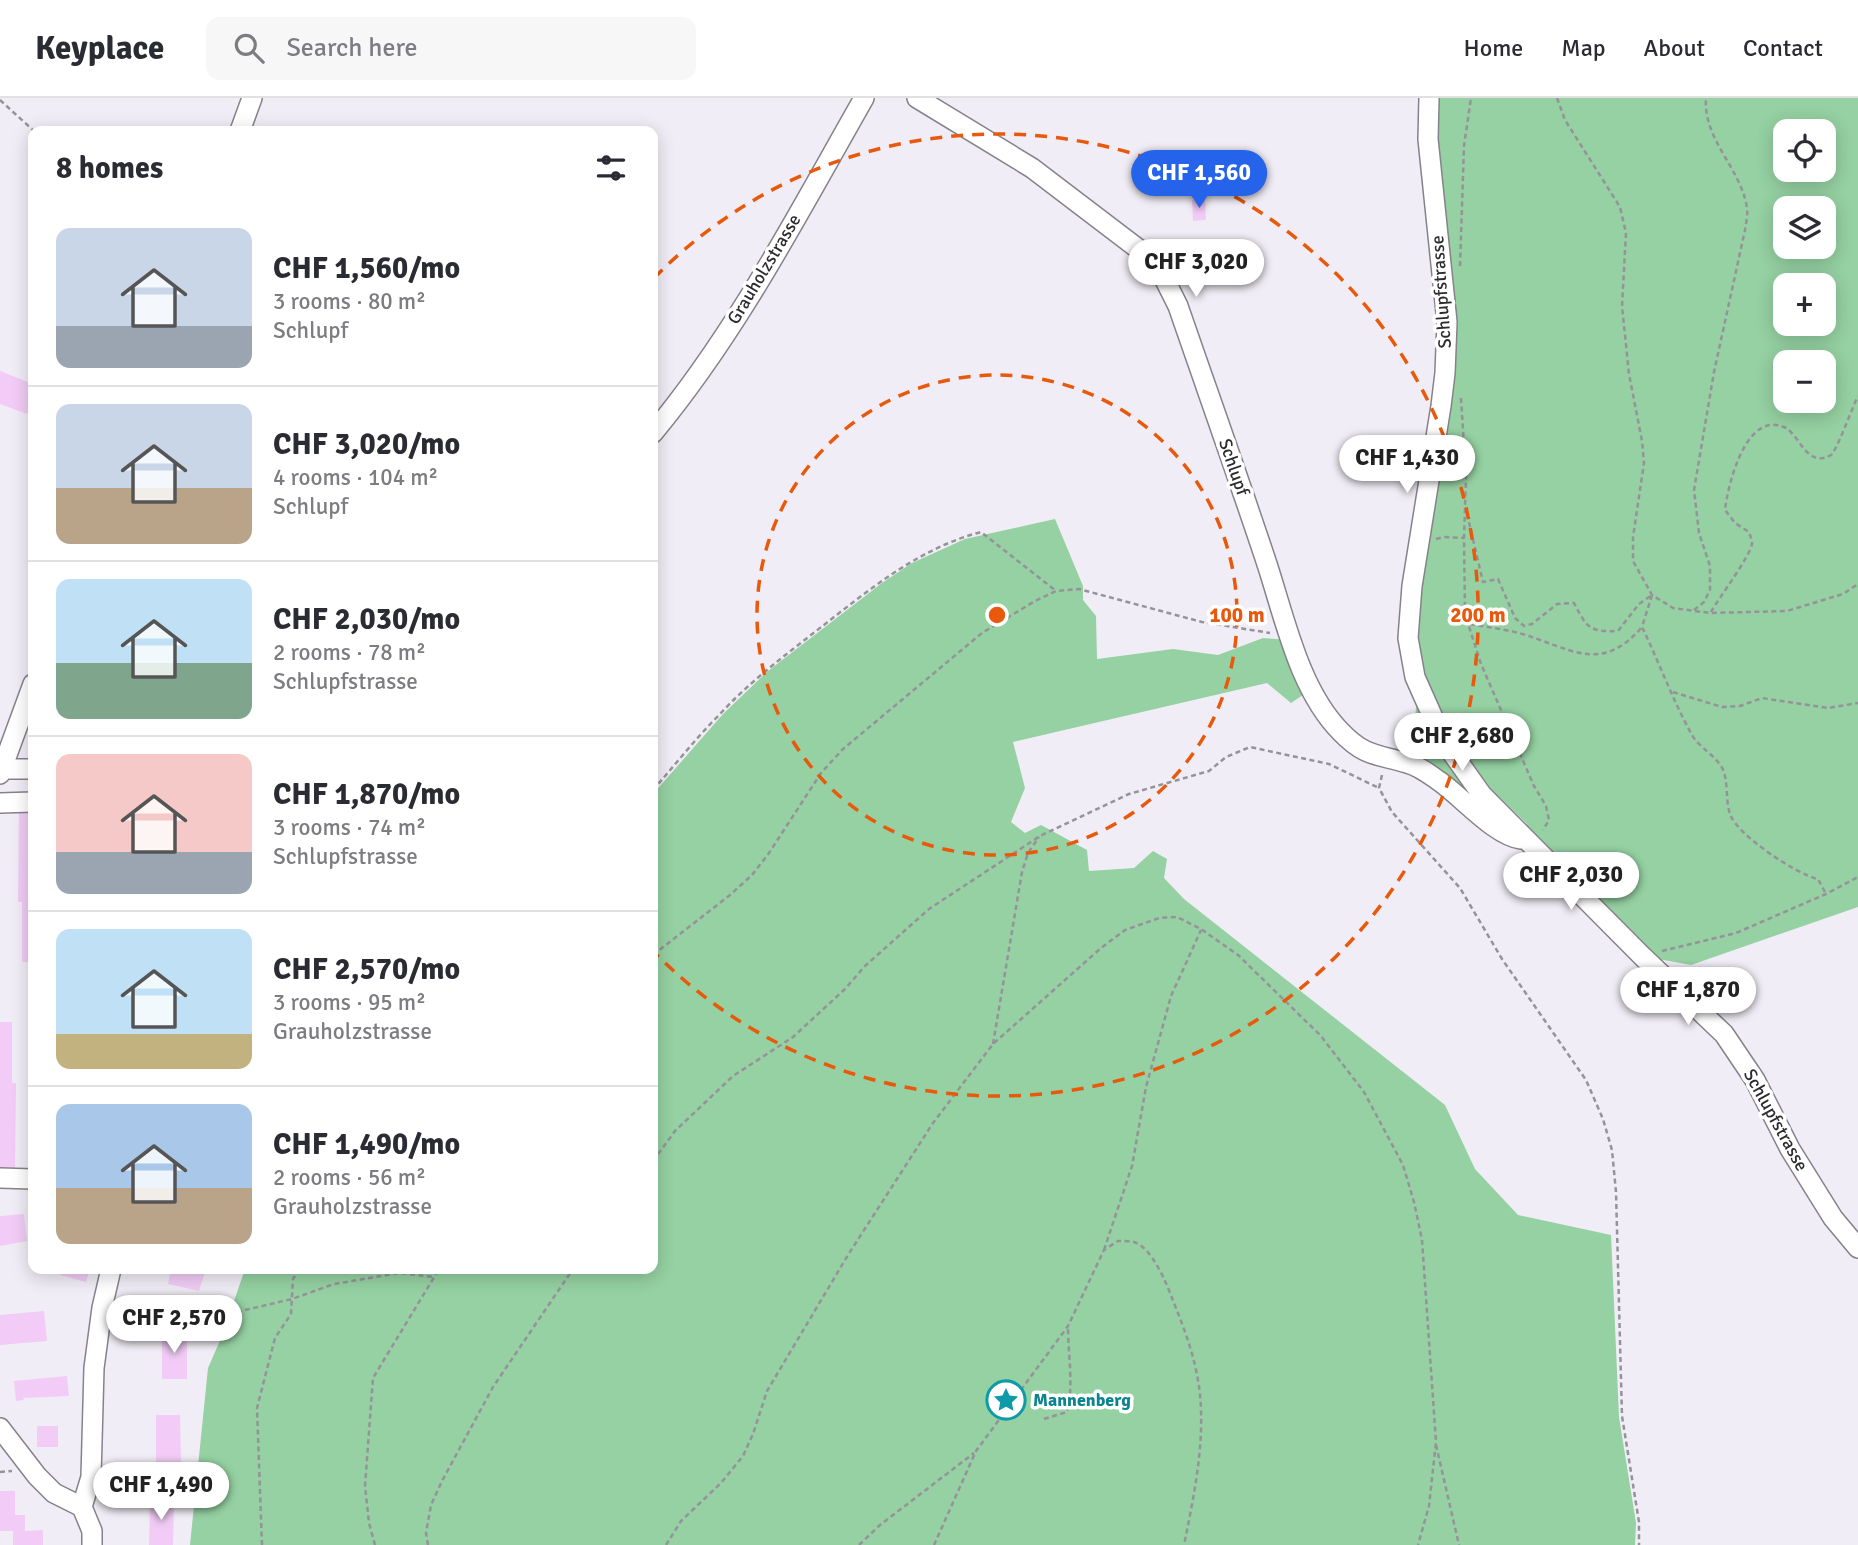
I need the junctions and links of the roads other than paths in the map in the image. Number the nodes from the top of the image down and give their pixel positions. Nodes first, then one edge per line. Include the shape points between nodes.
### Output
1 (253, 98) edge
2 (864, 98) edge
3 (917, 98) edge
4 (1429, 98) edge
5 (242, 126) edge
6 (658, 426) edge
7 (28, 698) edge
8 (28, 769) edge
9 (1, 772) edge
10 (28, 802) edge
11 (0, 803) edge
12 (1529, 840) junction
13 (0, 1178) edge
14 (28, 1179) edge
15 (1858, 1248) edge
16 (110, 1274) edge
17 (0, 1428) edge
18 (82, 1507) junction
19 (92, 1545) edge

1 - 5 street
2 - 6 street, Grauholzstrasse via 748,298
3 - 12 street, Schlupf via 1051,181 1141,251 1162,274 1178,306 1290,638 1330,720 1367,753 1407,762 1504,834
4 - 12 street, Schlupfstrasse via 1428,139 1447,336 1441,406 1412,586 1409,638 1415,677 1443,740 1482,794
7 - 9 street
8 - 9 street
10 - 11 street
12 - 15 street, Schlupfstrasse via 1724,1034 1833,1218
13 - 14 street
16 - 18 street via 94,1368 91,1477
17 - 18 street via 54,1493
18 - 19 street via 92,1531

